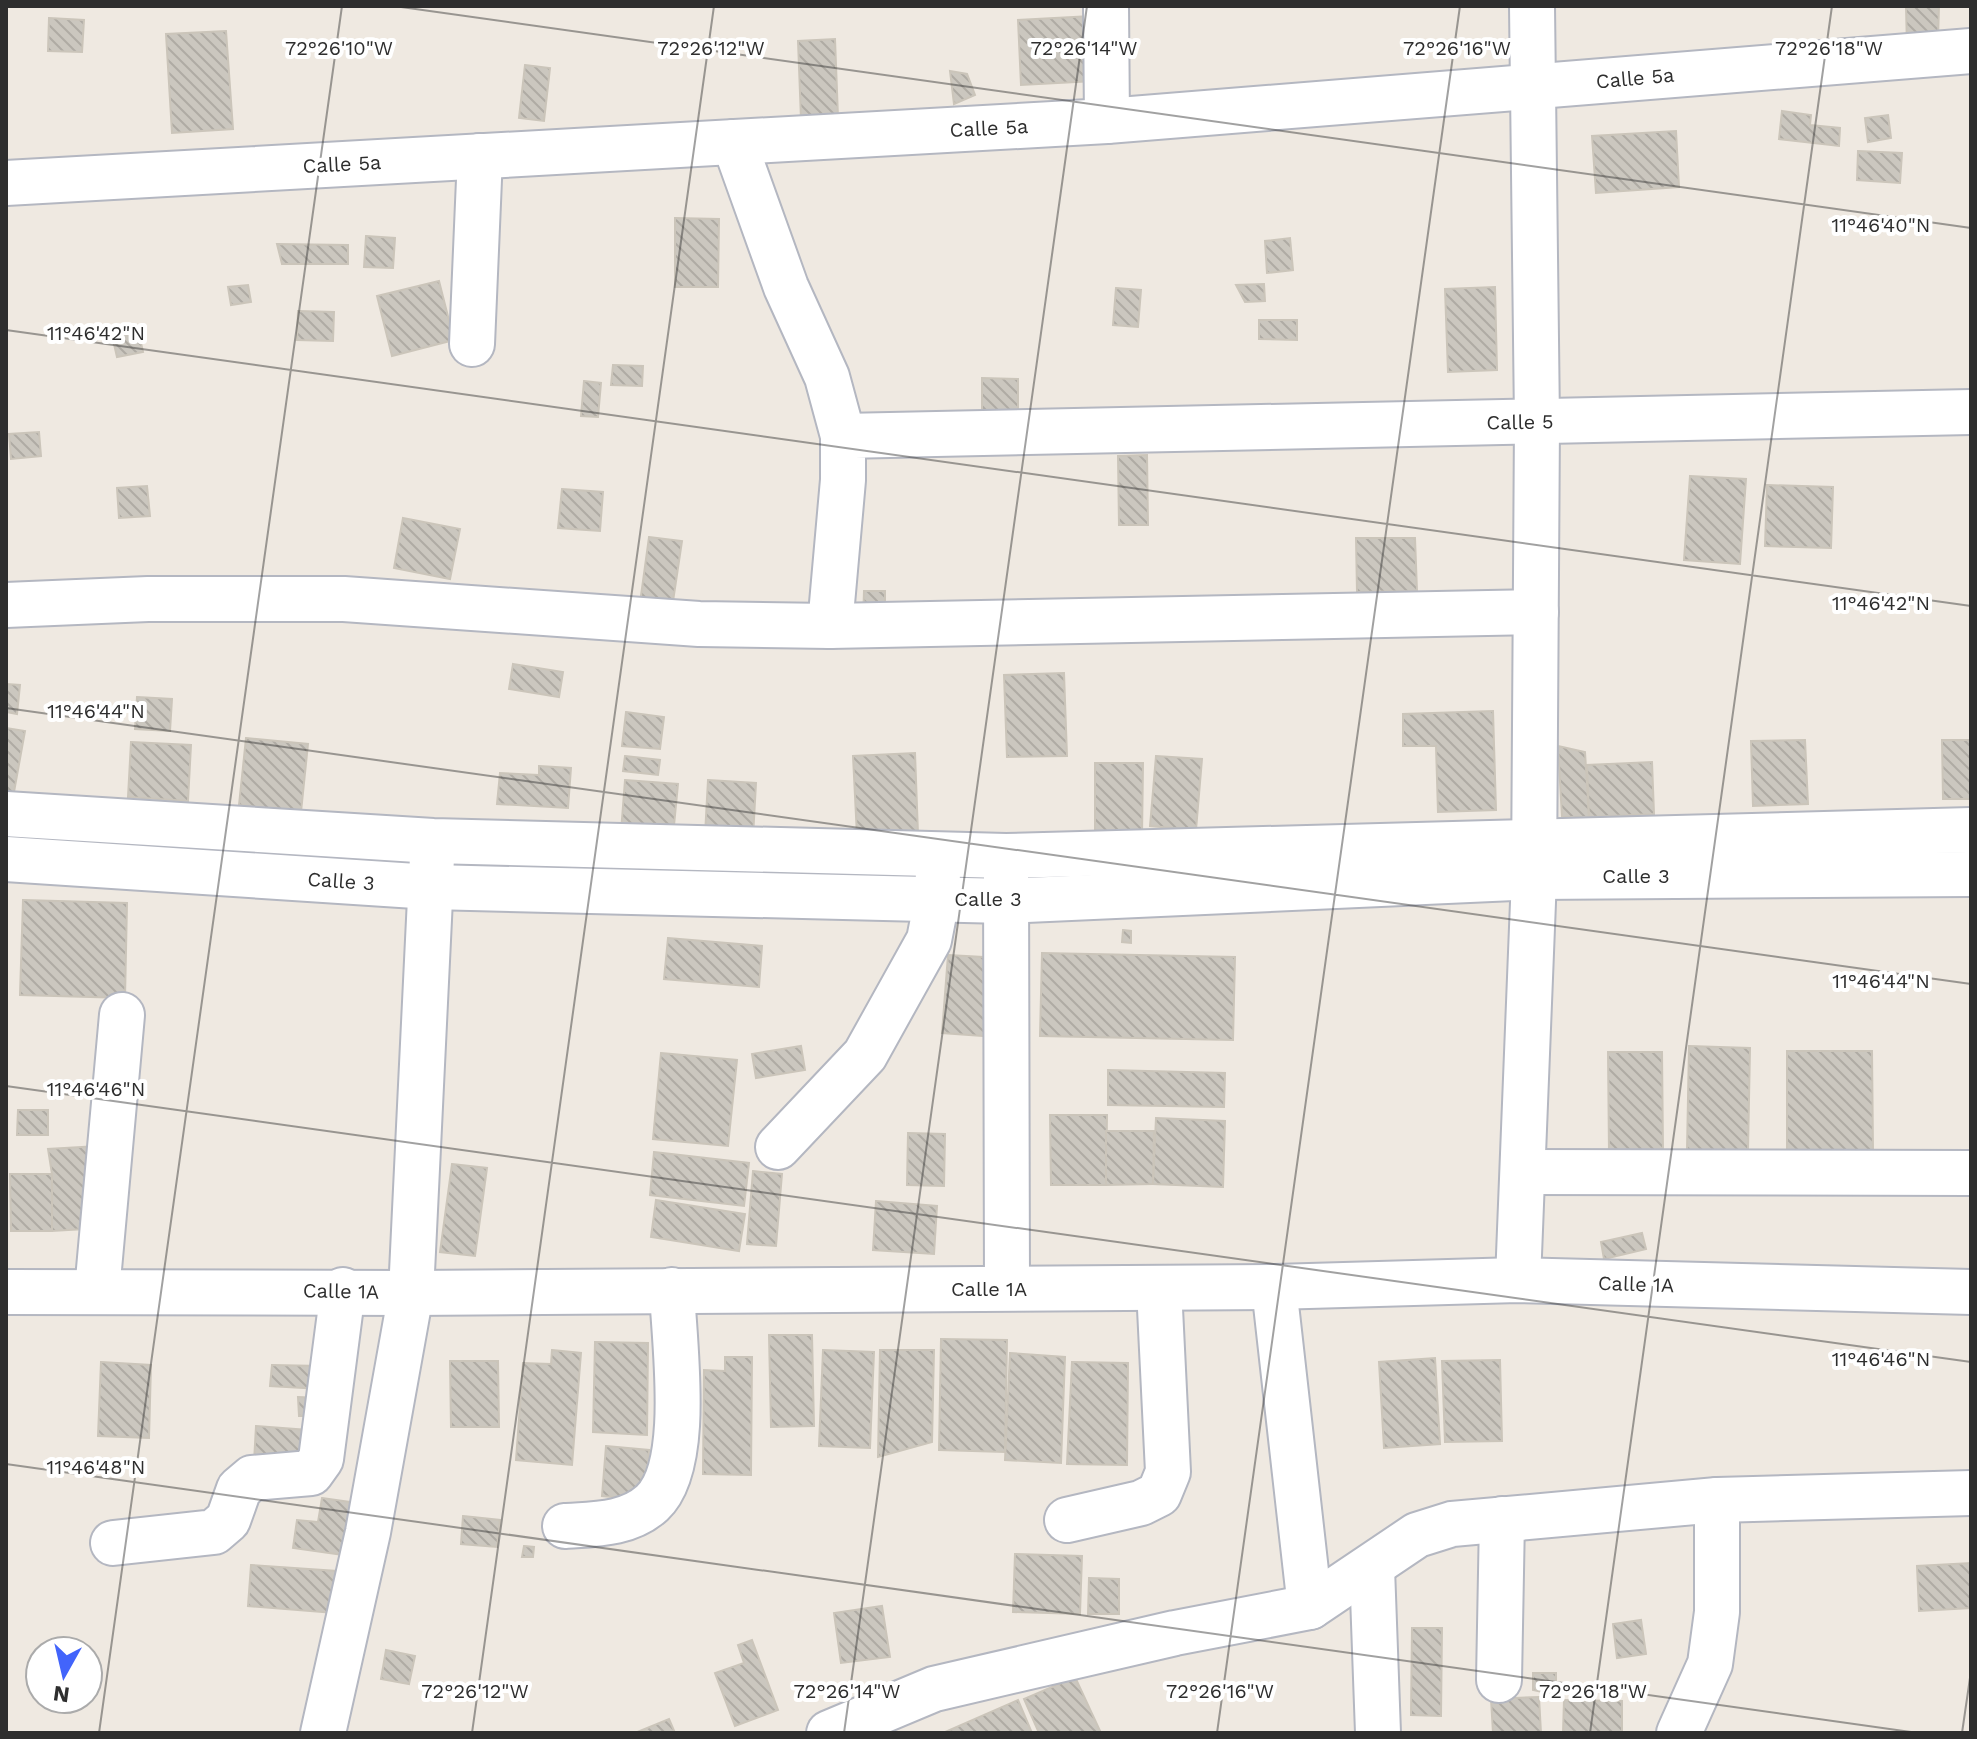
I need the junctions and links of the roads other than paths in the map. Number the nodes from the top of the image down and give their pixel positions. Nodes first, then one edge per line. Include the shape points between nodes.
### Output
1 (1106, 6) edge
2 (1532, 6) edge
3 (1971, 51) edge
4 (1532, 87) junction
5 (1107, 121) junction
6 (734, 142) junction
7 (480, 156) junction
8 (6, 183) edge
9 (472, 344) dead end
10 (1971, 412) edge
11 (1537, 422) junction
12 (843, 436) junction
13 (6, 605) edge
14 (1536, 612) junction
15 (830, 626) junction
16 (6, 814) edge
17 (1971, 830) edge
18 (433, 841) junction
19 (938, 853) junction
20 (1006, 856) junction
21 (6, 859) edge
22 (1534, 859) junction
23 (1971, 874) edge
24 (431, 887) junction
25 (937, 899) junction
26 (1005, 901) junction
27 (122, 1015) dead end
28 (778, 1147) dead end
29 (1525, 1172) junction
30 (1971, 1173) edge
31 (1518, 1280) junction
32 (1274, 1287) junction
33 (1007, 1288) junction
34 (1159, 1288) junction
35 (343, 1290) junction
36 (672, 1290) junction
37 (97, 1291) junction
38 (6, 1292) edge
39 (1971, 1292) edge
40 (411, 1293) junction
41 (1971, 1493) edge
42 (1717, 1500) junction
43 (1502, 1519) junction
44 (1067, 1520) dead end
45 (565, 1526) dead end
46 (113, 1543) dead end
47 (1372, 1568) junction
48 (1310, 1607) junction
49 (1499, 1680) dead end
50 (323, 1733) edge
51 (829, 1733) edge
52 (1378, 1733) edge
53 (1679, 1733) edge

1 - 5 street
2 - 4 street
3 - 4 street, Calle 5a
4 - 5 street, Calle 5a
4 - 11 street
5 - 6 street, Calle 5a
6 - 7 street, Calle 5a
6 - 12 street via 786,287 827,377
7 - 8 street, Calle 5a
7 - 9 street
10 - 11 street, Calle 5
11 - 12 street, Calle 5
11 - 14 street
12 - 15 street
13 - 15 street via 344,599 699,624
14 - 15 street
14 - 22 street
16 - 18 street, Calle 3
17 - 22 street, Calle 3
18 - 19 street, Calle 3
18 - 24 street
19 - 20 street, Calle 3
19 - 25 street
20 - 22 street, Calle 3
20 - 26 street
21 - 24 street, Calle 3
22 - 23 street, Calle 3
22 - 26 street, Calle 3
22 - 29 street
24 - 25 street, Calle 3
24 - 40 street
25 - 26 street, Calle 3
25 - 28 street via 929,940 865,1055
26 - 33 street
27 - 37 street
29 - 30 street
29 - 31 street
31 - 32 street, Calle 1A
31 - 39 street, Calle 1A
32 - 34 street, Calle 1A
32 - 48 street
33 - 34 street, Calle 1A
33 - 36 street, Calle 1A
34 - 44 street via 1168,1472 1159,1494 1141,1503
35 - 37 street, Calle 1A
35 - 40 street, Calle 1A
35 - 46 street via 321,1459 311,1473 252,1478 239,1489 228,1520 214,1532
36 - 40 street, Calle 1A
36 - 45 street via 677,1450 670,1481 651,1505 617,1522
37 - 38 street, Calle 1A
40 - 50 street via 368,1532
41 - 42 street
42 - 43 street
42 - 53 street via 1717,1612 1710,1664
43 - 47 street via 1452,1524 1417,1535
43 - 49 street
47 - 48 street
47 - 52 street
48 - 51 street via 934,1689

